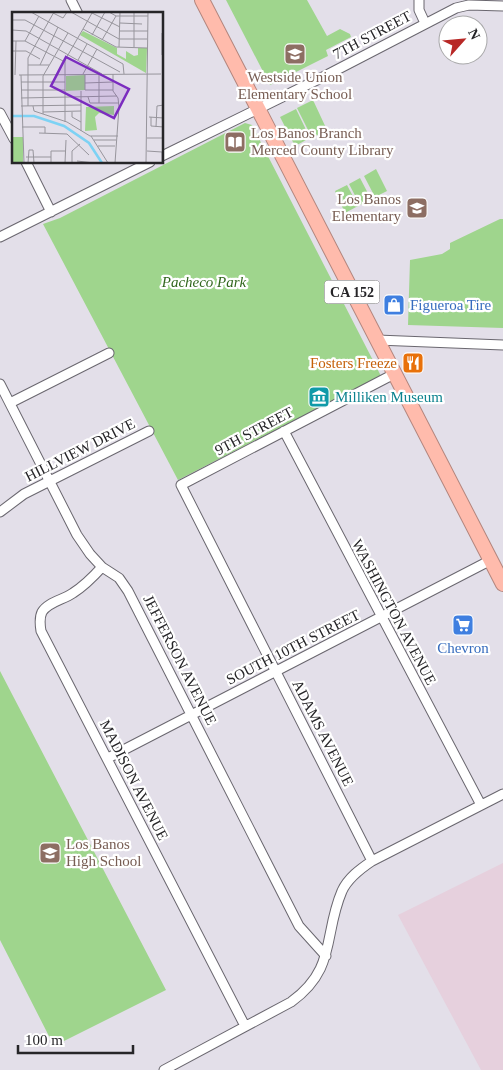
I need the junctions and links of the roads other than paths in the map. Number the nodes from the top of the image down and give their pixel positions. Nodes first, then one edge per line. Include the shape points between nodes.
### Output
1 (72, 0) edge
2 (202, 0) edge
3 (418, 0) edge
4 (503, 6) edge
5 (77, 12) edge
6 (425, 23) junction
7 (258, 109) junction
8 (0, 113) edge
9 (12, 135) edge
10 (164, 155) edge
11 (27, 164) edge
12 (146, 164) edge
13 (51, 212) junction
14 (0, 237) edge
15 (377, 340) junction
16 (503, 345) edge
17 (109, 353) dead end
18 (394, 374) junction
19 (0, 384) edge
20 (10, 403) junction
21 (284, 430) junction
22 (149, 431) dead end
23 (49, 480) junction
24 (181, 485) joint
25 (0, 512) edge
26 (491, 560) junction
27 (102, 567) junction
28 (503, 584) edge
29 (382, 617) junction
30 (276, 671) junction
31 (192, 714) junction
32 (108, 758) junction
33 (503, 794) edge
34 (481, 805) junction
35 (372, 861) junction
36 (326, 956) junction
37 (245, 1026) junction
38 (164, 1070) edge

1 - 5 street
2 - 7 highway, CA 152
3 - 6 street
4 - 6 street, 7TH STREET via 462,6
6 - 7 street, 7TH STREET
7 - 10 street, 7TH STREET
7 - 15 highway, CA 152
8 - 9 street
11 - 13 street
12 - 13 street
13 - 14 street
15 - 16 street
15 - 18 highway, CA 152
17 - 20 street
18 - 21 street, 9TH STREET
18 - 26 highway, CA 152
19 - 20 street, JEFFERSON AVENUE
20 - 23 street, JEFFERSON AVENUE
21 - 24 street, 9TH STREET
21 - 29 street, WASHINGTON AVENUE
22 - 23 street, HILLVIEW DRIVE
23 - 25 street, HILLVIEW DRIVE
23 - 27 street, JEFFERSON AVENUE via 77,534
24 - 30 street, ADAMS AVENUE
26 - 28 highway, CA 152
26 - 29 street, SOUTH 10TH STREET
27 - 31 street, JEFFERSON AVENUE via 119,578 128,592
27 - 32 street, MADISON AVENUE via 88,582 43,610 40,619 42,631
29 - 30 street, SOUTH 10TH STREET
29 - 34 street, WASHINGTON AVENUE
30 - 31 street, SOUTH 10TH STREET
30 - 35 street, ADAMS AVENUE
31 - 32 street, SOUTH 10TH STREET
31 - 36 street, JEFFERSON AVENUE via 299,926
32 - 37 street, MADISON AVENUE
33 - 34 street
34 - 35 street
35 - 36 street via 351,878 342,892
36 - 37 street via 312,984 303,994
37 - 38 street

